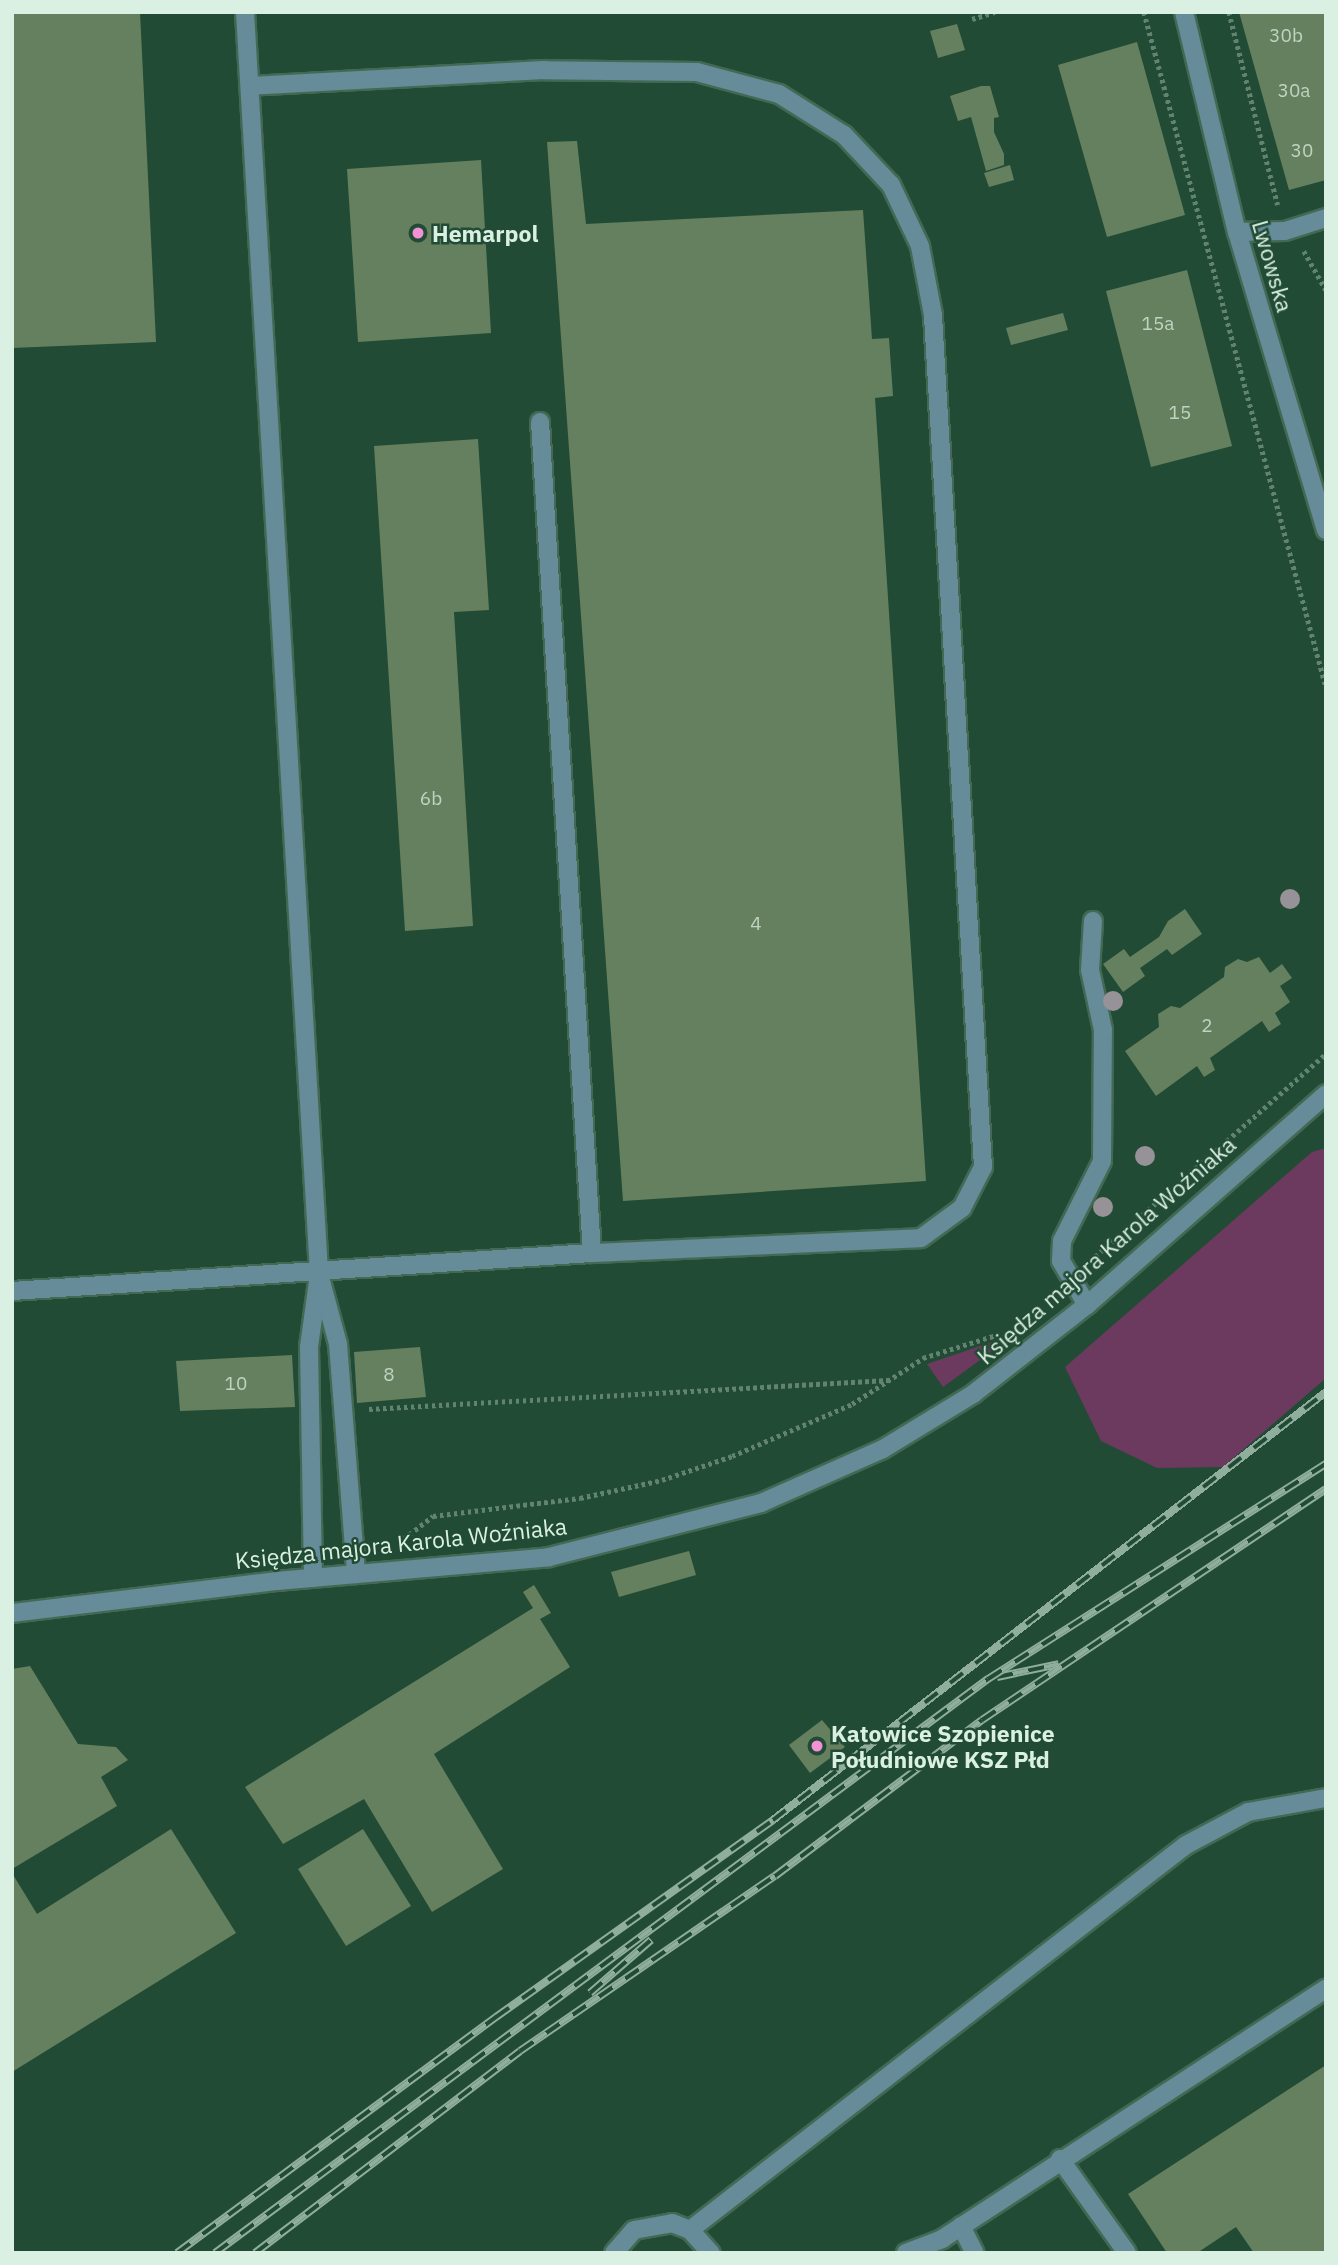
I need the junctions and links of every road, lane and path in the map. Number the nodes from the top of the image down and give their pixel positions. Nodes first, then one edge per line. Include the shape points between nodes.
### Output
1 (245, 12) edge
2 (995, 12) edge
3 (1144, 12) edge
4 (1184, 12) edge
5 (1229, 12) edge
6 (972, 19) dead end
7 (250, 86) junction
8 (1326, 218) edge
9 (1285, 230) junction
10 (1237, 232) junction
11 (1326, 290) edge
12 (540, 422) dead end
13 (1326, 530) edge
14 (1326, 687) edge
15 (1093, 921) dead end
16 (1326, 1054) edge
17 (1326, 1094) edge
18 (592, 1253) junction
19 (319, 1274) junction
20 (1069, 1280) junction
21 (12, 1291) edge
22 (1087, 1305) junction
23 (1014, 1328) dead end
24 (888, 1380) junction
25 (341, 1410) junction
26 (353, 1550) junction
27 (356, 1574) junction
28 (313, 1578) junction
29 (12, 1613) edge
30 (1326, 1798) edge
31 (1326, 1989) edge
32 (1060, 2159) junction
33 (961, 2226) junction
34 (690, 2230) junction
35 (614, 2253) edge
36 (711, 2253) edge
37 (906, 2253) edge
38 (975, 2253) edge
39 (1127, 2253) edge

1 - 7 street
2 - 6 path
3 - 14 path
4 - 10 street, Lwowska
5 - 9 path
7 - 18 street via 544,70 697,72 779,94 844,135 891,185 920,246 933,315 983,1167 962,1208 920,1238
7 - 19 street
8 - 9 street
9 - 10 street
9 - 11 path via 1307,255
10 - 13 street, Lwowska
12 - 18 street
15 - 20 street via 1090,970 1103,1030 1102,1161 1062,1241 1061,1261
16 - 20 path
17 - 22 street, Księdza majora Karola Woźniaka
18 - 19 street
19 - 21 street
19 - 25 street via 338,1344
19 - 28 street via 309,1347
20 - 22 street
22 - 27 street, Księdza majora Karola Woźniaka via 973,1394 883,1449 761,1503 549,1557
23 - 24 path via 923,1358
24 - 25 path
24 - 26 path via 802,1429 662,1480 553,1502 433,1516 393,1546
25 - 26 street
26 - 27 street
27 - 28 street, Księdza majora Karola Woźniaka
28 - 29 street, Księdza majora Karola Woźniaka
30 - 34 street via 1248,1812 1186,1845
31 - 32 street
32 - 33 street
32 - 39 street
33 - 37 street
33 - 38 street
34 - 35 street via 652,2223 634,2230
34 - 36 street

